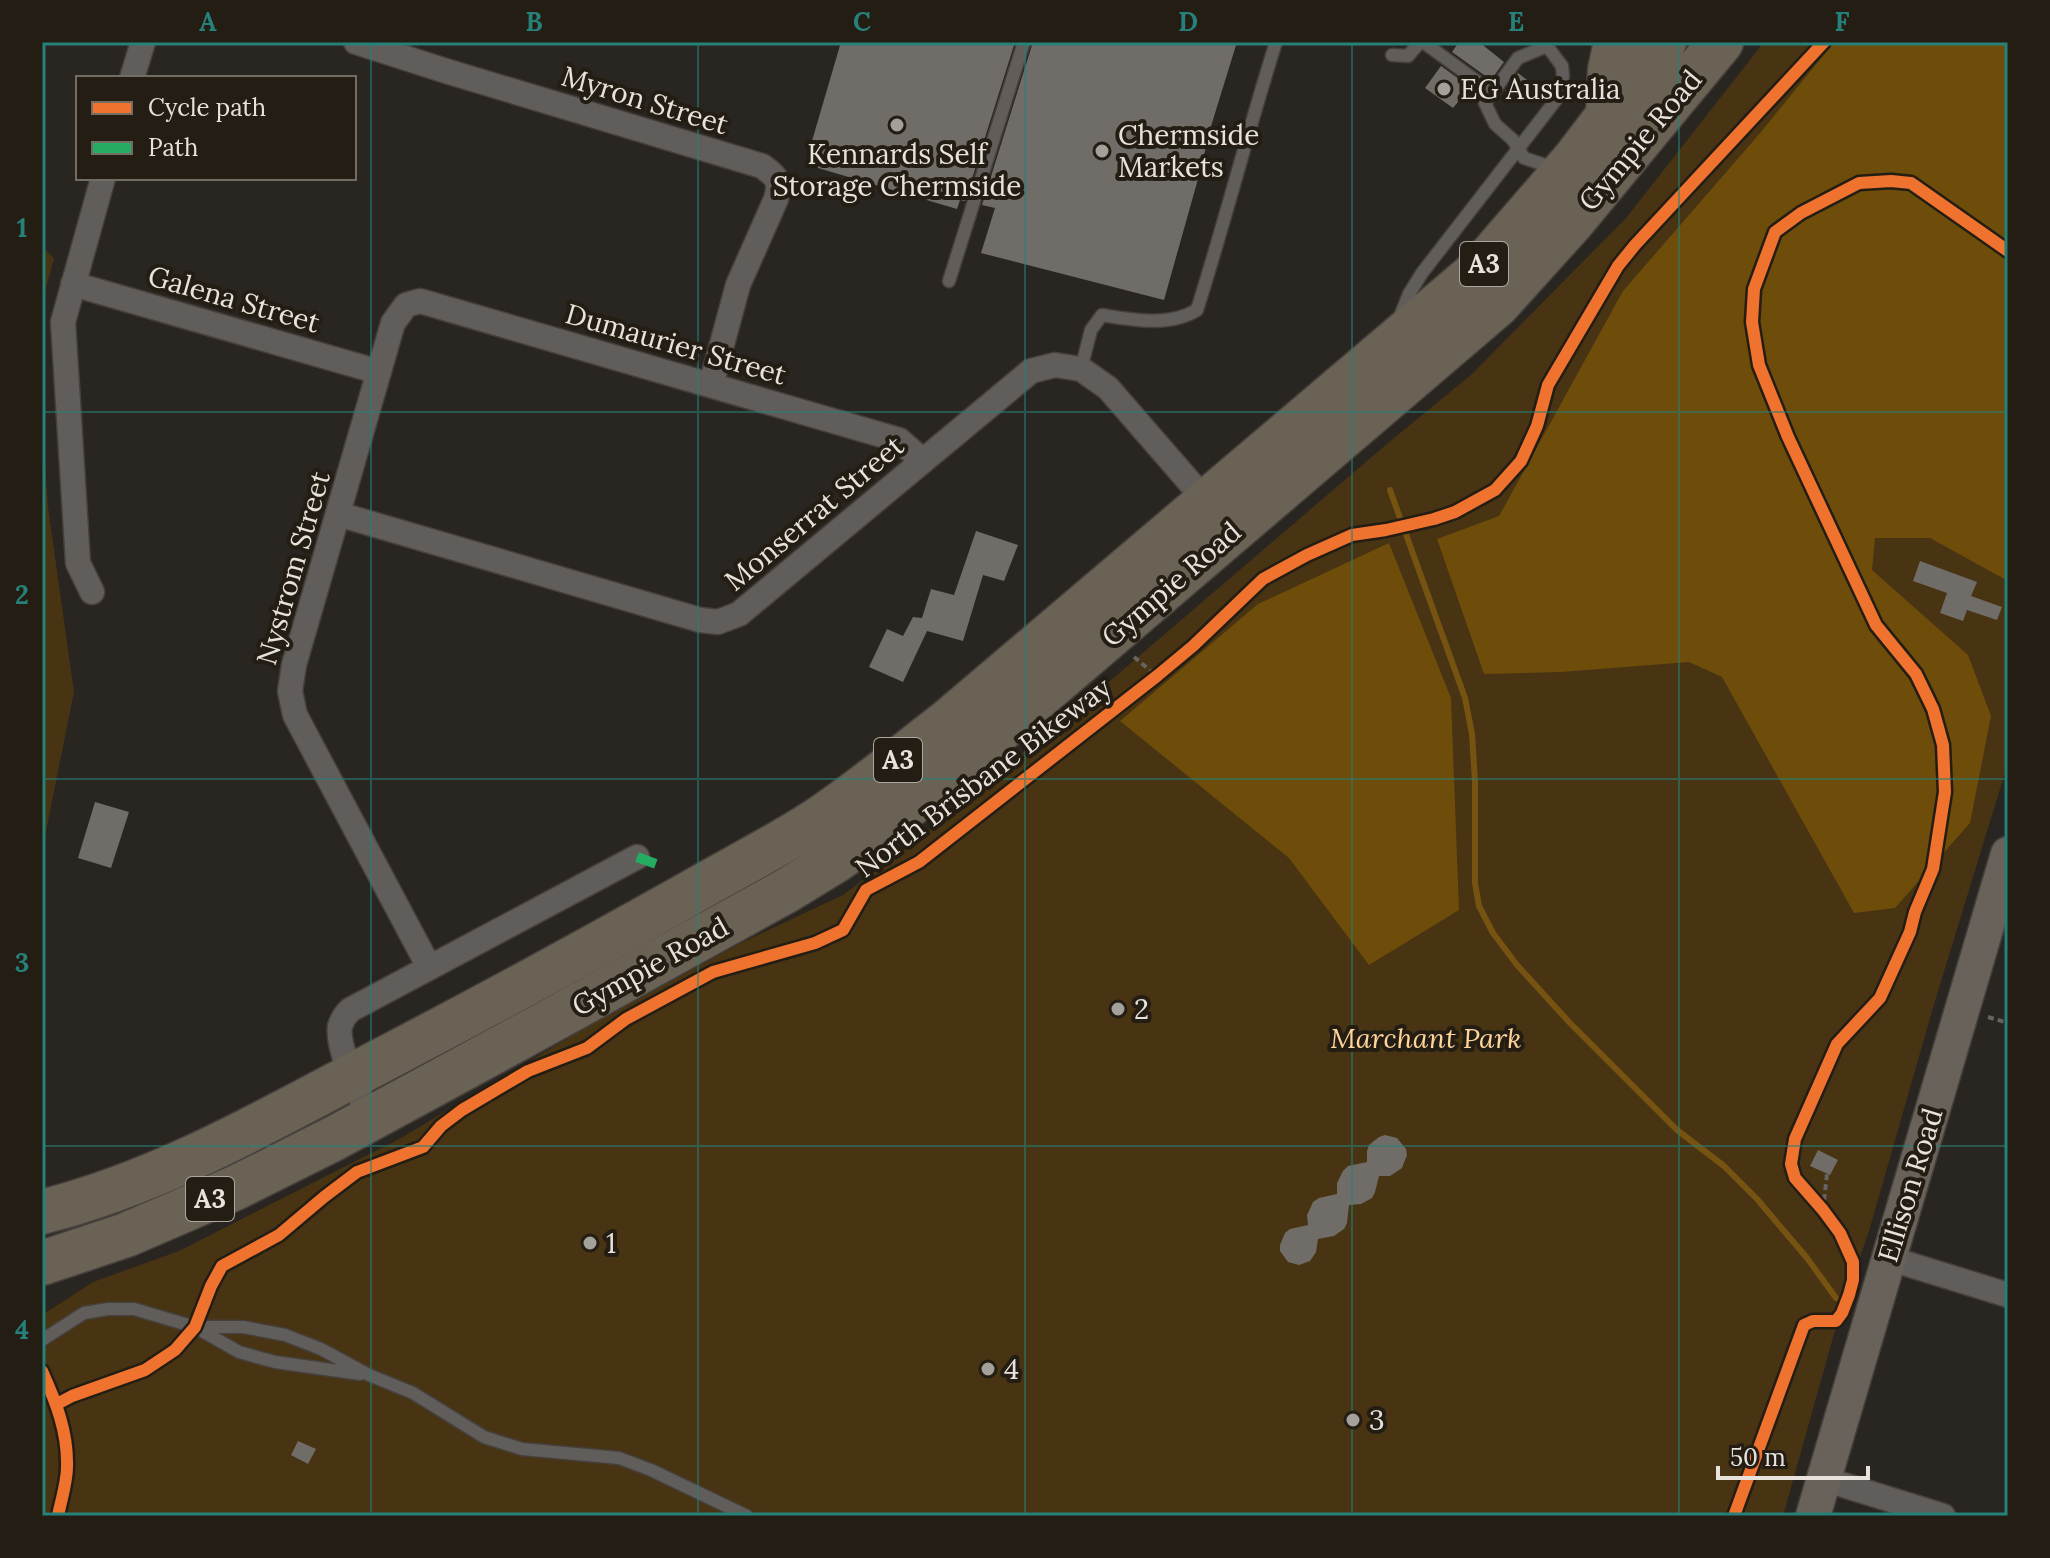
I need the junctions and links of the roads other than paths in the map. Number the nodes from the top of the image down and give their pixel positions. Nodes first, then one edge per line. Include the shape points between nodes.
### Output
1 (143, 42) edge
2 (356, 42) edge
3 (1024, 42) edge
4 (1276, 42) edge
5 (1421, 42) edge
6 (1616, 42) edge
7 (1664, 42) edge
8 (1721, 42) edge
9 (1392, 55) dead end
10 (133, 76) edge
11 (1493, 93) junction
12 (1608, 116) junction
13 (1518, 148) junction
14 (1561, 175) junction
15 (102, 180) edge
16 (949, 281) dead end
17 (73, 284) junction
18 (406, 305) joint
19 (1381, 354) junction
20 (1081, 369) junction
21 (379, 372) junction
22 (711, 385) junction
23 (923, 461) junction
24 (1206, 501) junction
25 (338, 514) junction
26 (92, 592) dead end
27 (2008, 854) edge
28 (637, 857) dead end
29 (429, 967) junction
30 (352, 1076) junction
31 (370, 1119) junction
32 (42, 1212) edge
33 (1888, 1258) junction
34 (42, 1263) edge
35 (2008, 1295) edge
36 (195, 1327) junction
37 (42, 1340) edge
38 (369, 1375) junction
39 (1824, 1479) junction
40 (747, 1516) edge
41 (1813, 1516) edge
42 (1943, 1516) edge

1 - 10 street
2 - 22 street, Myron Street via 762,166 776,177 776,199 738,285
3 - 16 lane
4 - 20 lane via 1197,310 1168,320 1102,315 1091,330
5 - 9 lane via 1408,56
5 - 11 lane
6 - 12 highway
7 - 12 highway, Gympie Road / A3
8 - 31 highway, Gympie Road / A3 via 1497,305 879,830 786,891
11 - 13 lane via 1485,103 1495,124
11 - 13 lane via 1518,58 1547,46 1562,66 1559,96
12 - 14 highway, Gympie Road / A3
13 - 14 lane via 1524,158
13 - 19 lane via 1422,273
14 - 19 highway, Gympie Road / A3 via 1477,272
15 - 17 street
17 - 21 street, Galena Street
17 - 26 street via 63,322 67,409 78,563
18 - 21 street, Nystrom Street via 393,323
18 - 22 street, Dumaurier Street via 420,301
19 - 24 highway, Gympie Road / A3
20 - 23 street, Monserrat Street via 1055,365 1031,371
20 - 24 street via 1108,388
21 - 25 street, Nystrom Street
22 - 23 street, Dumaurier Street via 899,440
23 - 25 street, Monserrat Street via 739,614 718,622
24 - 30 highway, Gympie Road / A3 via 946,723 815,821 550,972
25 - 29 street, Nystrom Street via 290,691 295,715
27 - 33 main road, Ellison Road
28 - 29 street
29 - 30 street via 345,1016 340,1034
30 - 31 street
30 - 32 highway, Gympie Road / A3 via 173,1167 93,1199
31 - 34 highway, Gympie Road / A3 via 222,1194
33 - 35 street
33 - 39 main road, Ellison Road
36 - 37 lane via 134,1309 108,1309 84,1313
36 - 38 lane via 239,1352 275,1362
36 - 38 lane via 243,1327 285,1335
38 - 40 lane via 413,1393 484,1437 522,1449 619,1458
39 - 41 main road, Ellison Road
39 - 42 street

